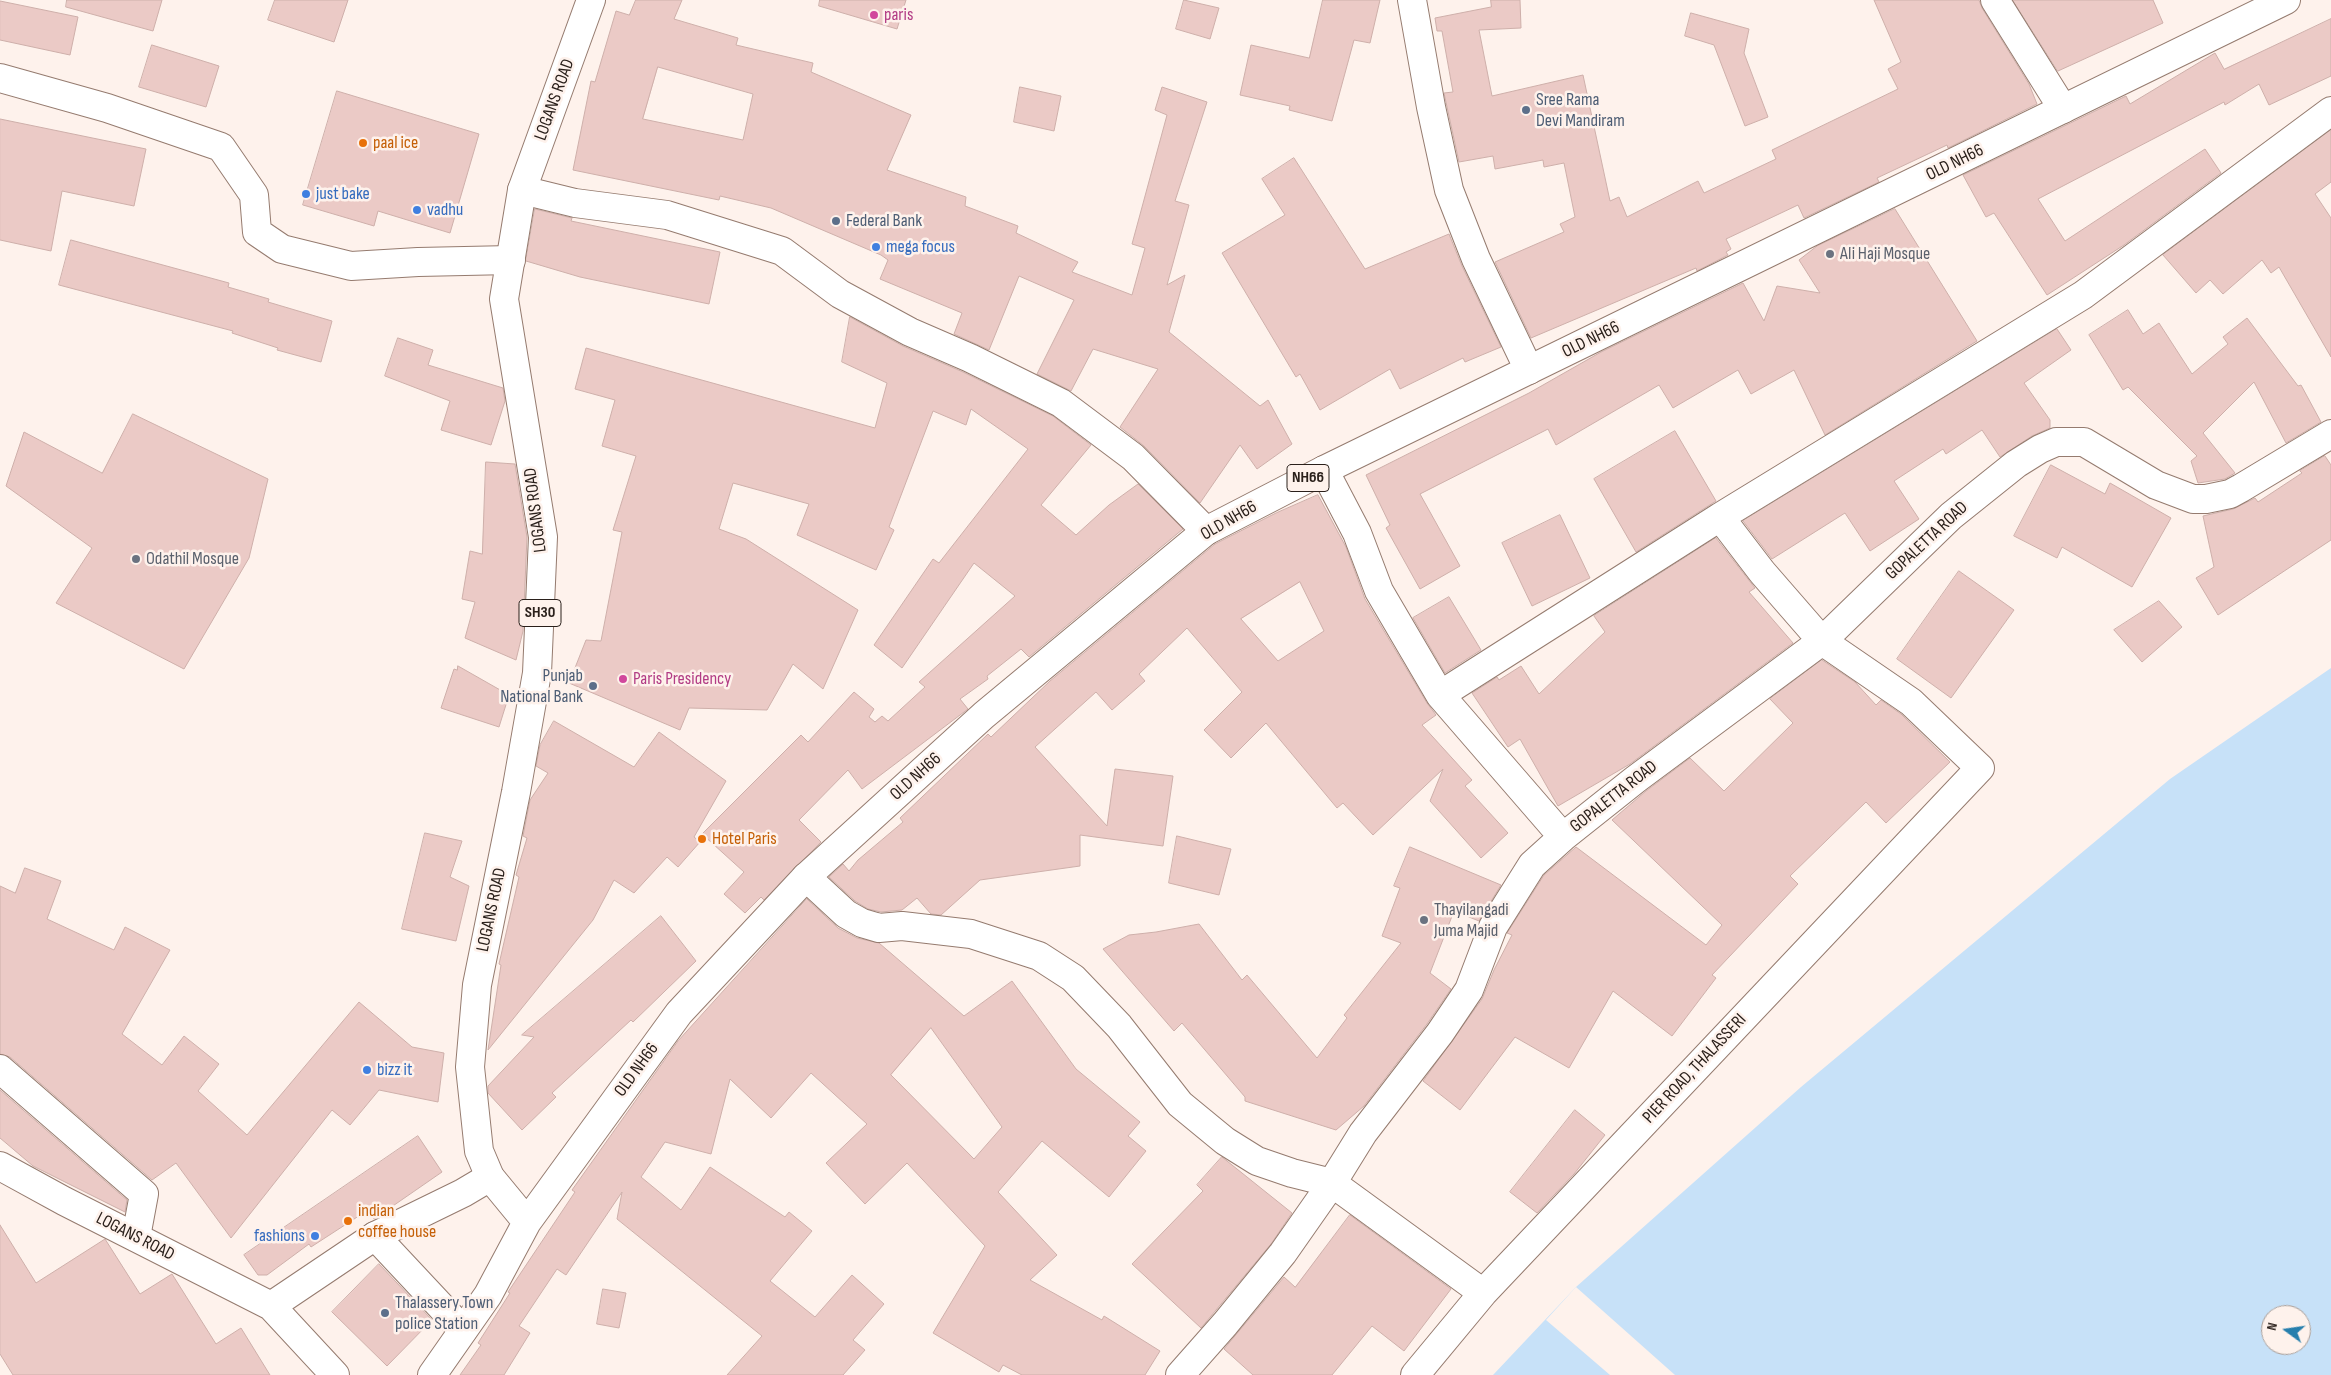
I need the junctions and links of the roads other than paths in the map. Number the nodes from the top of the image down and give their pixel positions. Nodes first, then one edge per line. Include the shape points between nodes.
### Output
1 (591, 0) edge
2 (1412, 0) edge
3 (1995, 0) edge
4 (2286, 0) edge
5 (0, 78) edge
6 (2063, 109) junction
7 (2331, 111) edge
8 (522, 190) junction
9 (511, 260) junction
10 (1529, 370) junction
11 (2331, 434) edge
12 (1324, 470) junction
13 (1720, 517) junction
14 (1206, 531) junction
15 (1822, 641) junction
16 (1440, 695) junction
17 (1563, 837) junction
18 (806, 877) junction
19 (0, 1069) edge
20 (0, 1166) edge
21 (490, 1176) junction
22 (1332, 1183) junction
23 (527, 1222) junction
24 (136, 1236) junction
25 (376, 1236) junction
26 (1483, 1293) junction
27 (271, 1306) junction
28 (463, 1330) junction
29 (335, 1375) edge
30 (432, 1375) edge
31 (1180, 1375) edge
32 (1415, 1375) edge

1 - 8 street, LOGANS ROAD / SH30
2 - 10 street via 1449,190 1476,259
3 - 6 street
4 - 6 street, OLD NH66 / NH66
5 - 9 street via 107,108 221,147 254,195 257,232 282,249 351,266
6 - 10 street, OLD NH66 / NH66
7 - 13 street via 2083,295
8 - 9 street, LOGANS ROAD / SH30
8 - 14 street via 575,203 667,215 782,251 840,294 910,332 1061,403 1133,457
9 - 21 street, LOGANS ROAD / SH30 via 504,299 543,537 537,673 477,985 470,1067 478,1151
10 - 12 street, OLD NH66 / NH66
11 - 15 street, GOPALETTA ROAD via 2230,494 2206,499 2193,498 2156,485 2084,442 2056,442 2016,464 1951,516
12 - 14 street, OLD NH66 / NH66
12 - 16 street via 1357,533 1379,591
13 - 15 street via 1762,572
13 - 16 street
14 - 18 street, OLD NH66 / NH66 via 984,716
15 - 17 street, GOPALETTA ROAD
15 - 26 street, PIER ROAD, THALASSERI via 1911,702 1980,768
16 - 17 street
17 - 22 street, GOPALETTA ROAD via 1532,865 1493,927 1469,990 1363,1133
18 - 22 street via 846,914 862,923 879,928 902,926 970,934 1039,956 1073,978 1119,1026 1180,1104 1225,1141 1257,1161
18 - 23 street, OLD NH66 / NH66 via 679,1014
19 - 24 street via 144,1194
20 - 24 street, LOGANS ROAD
21 - 23 street, LOGANS ROAD / SH30
21 - 25 street
22 - 26 street
22 - 31 street, GOPALETTA ROAD via 1283,1253
23 - 28 street, OLD NH66 / NH66 via 488,1295
24 - 27 street, LOGANS ROAD
25 - 27 street
25 - 28 street
26 - 32 street, PIER ROAD, THALASSERI
27 - 29 street, LOGANS ROAD
28 - 30 street, OLD NH66 / NH66

